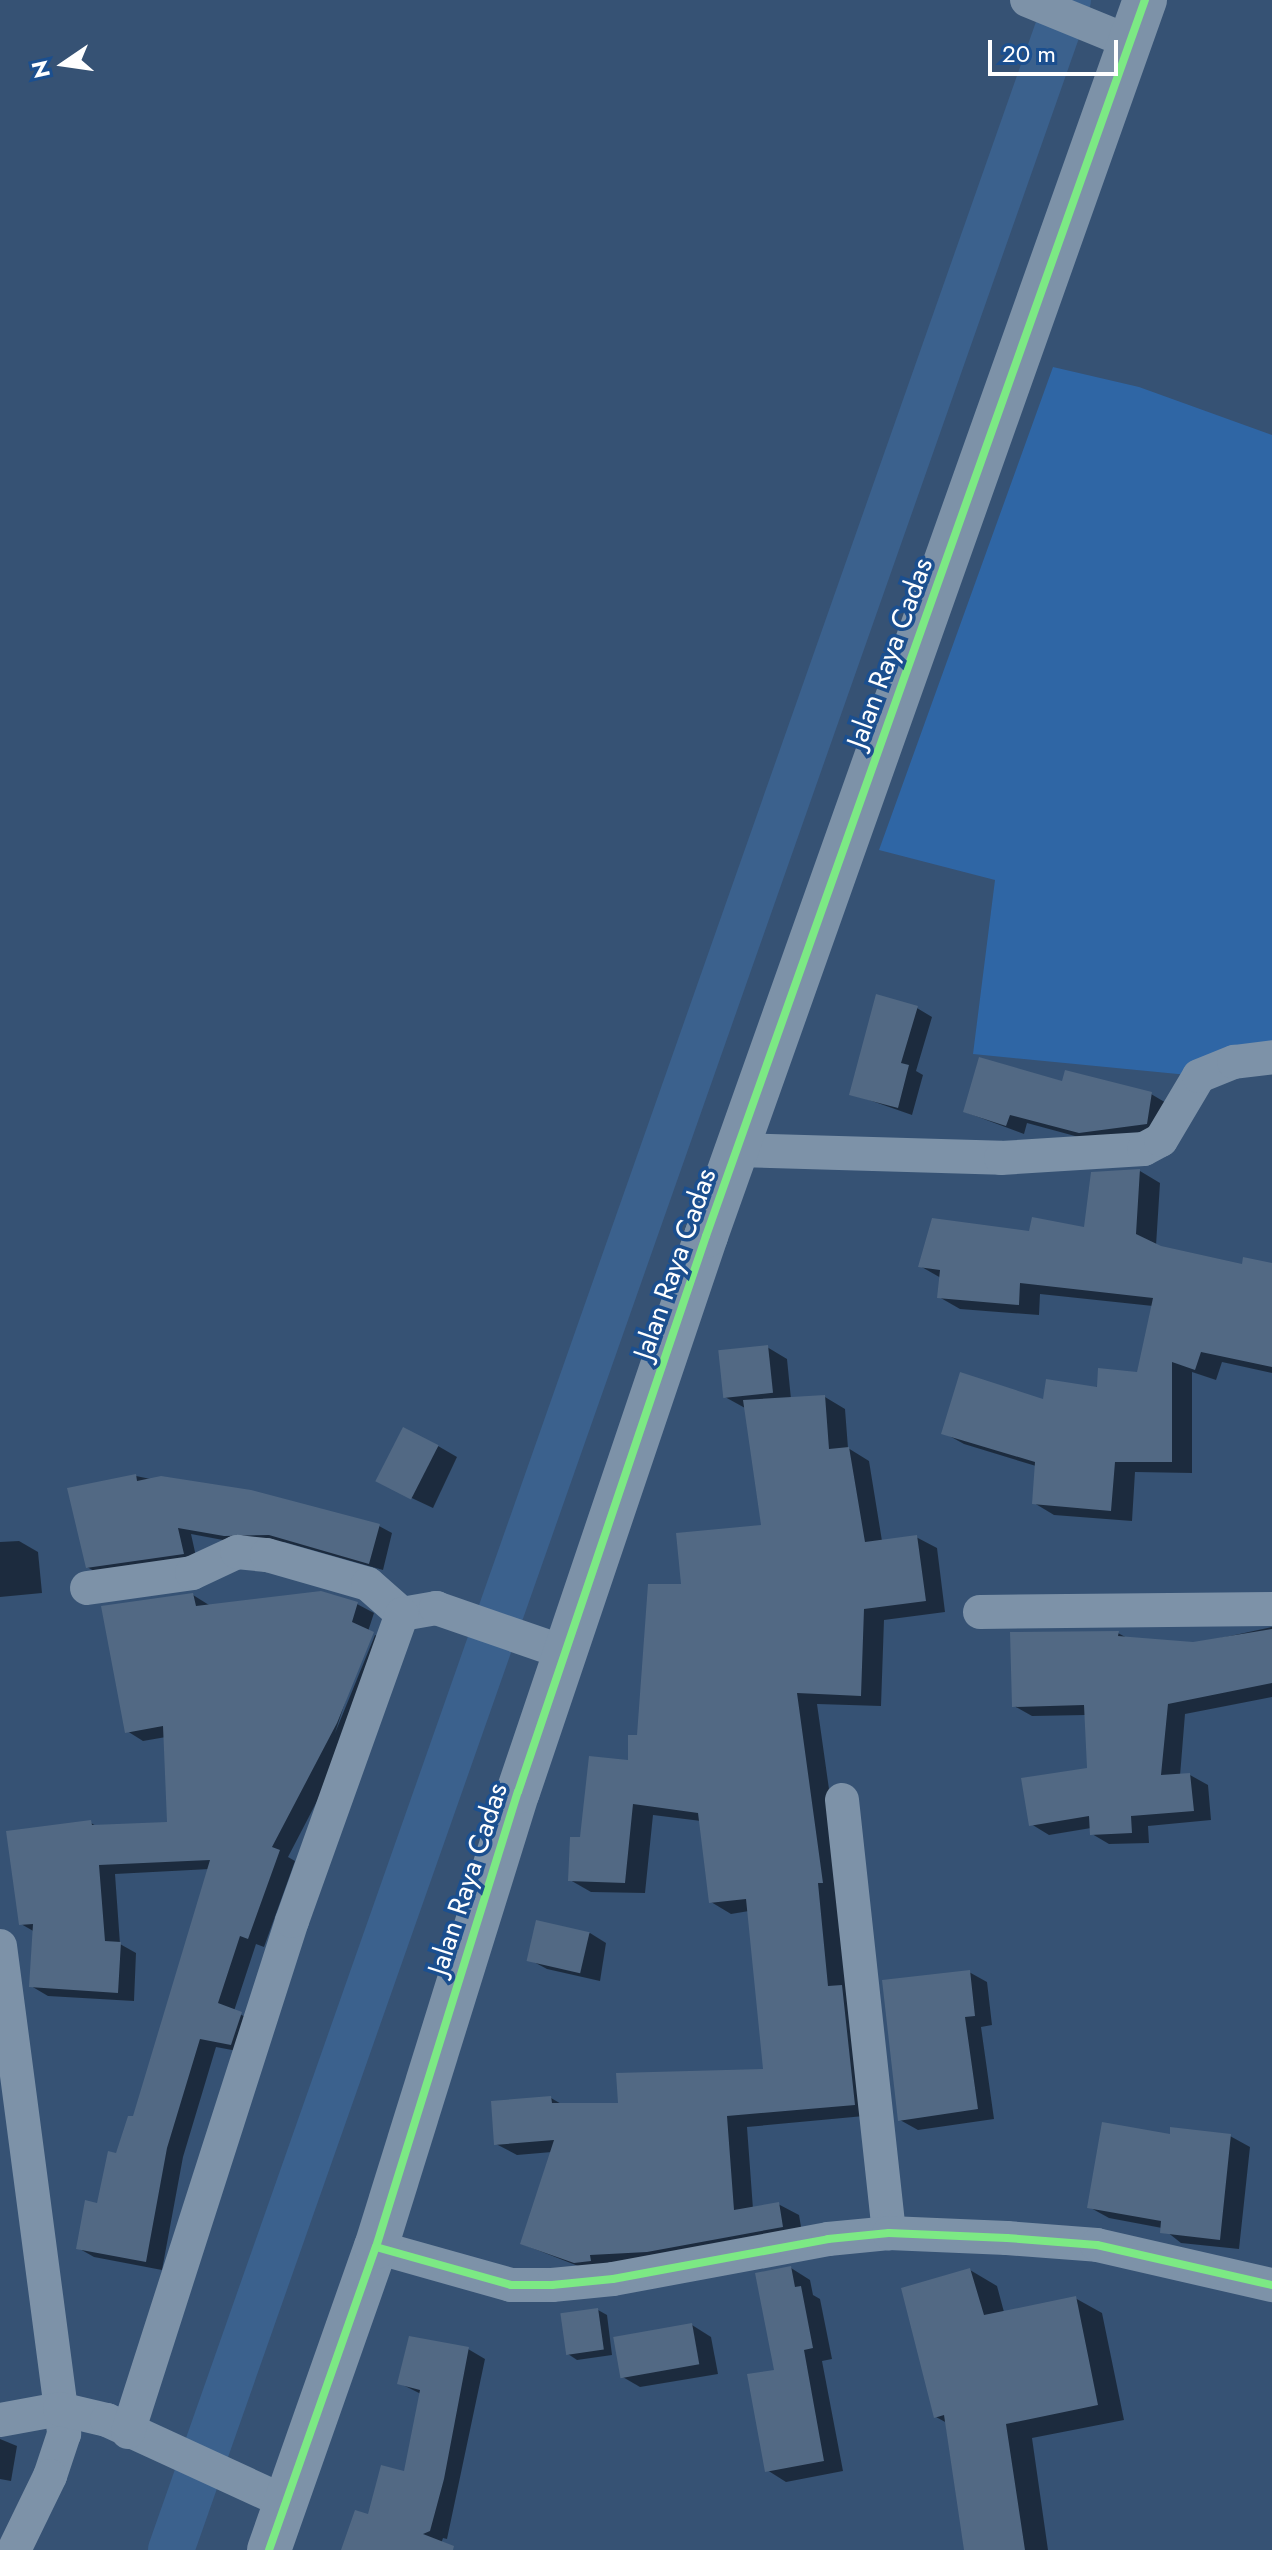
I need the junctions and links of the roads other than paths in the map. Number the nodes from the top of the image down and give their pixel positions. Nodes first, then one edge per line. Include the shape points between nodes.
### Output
1 (1027, 0) edge
2 (1145, 0) edge
3 (1119, 38) junction
4 (1272, 1057) edge
5 (737, 1150) junction
6 (87, 1588) dead end
7 (1272, 1609) edge
8 (980, 1612) dead end
9 (402, 1614) junction
10 (553, 1648) junction
11 (842, 1800) dead end
12 (0, 1946) edge
13 (889, 2233) junction
14 (376, 2247) junction
15 (1272, 2285) edge
16 (60, 2409) junction
17 (0, 2420) edge
18 (126, 2430) junction
19 (272, 2495) junction
20 (14, 2550) edge
21 (269, 2550) edge

1 - 3 street
2 - 3 street, Jalan Raya Cadas
3 - 5 street, Jalan Raya Cadas
4 - 5 street via 1234,1062 1199,1076 1161,1140 1144,1149 1001,1158
5 - 10 street, Jalan Raya Cadas
6 - 9 street via 192,1573 237,1552 297,1561 368,1584
7 - 8 street
9 - 10 street via 436,1608
9 - 18 street via 292,1921
10 - 14 street, Jalan Raya Cadas via 518,1792
11 - 13 street
12 - 16 street
13 - 14 street via 552,2285 511,2285
13 - 15 street via 1097,2245
14 - 19 street, Jalan Raya Cadas
16 - 17 street
16 - 18 street
16 - 20 street via 61,2449
18 - 19 street
19 - 21 street, Jalan Raya Cadas

